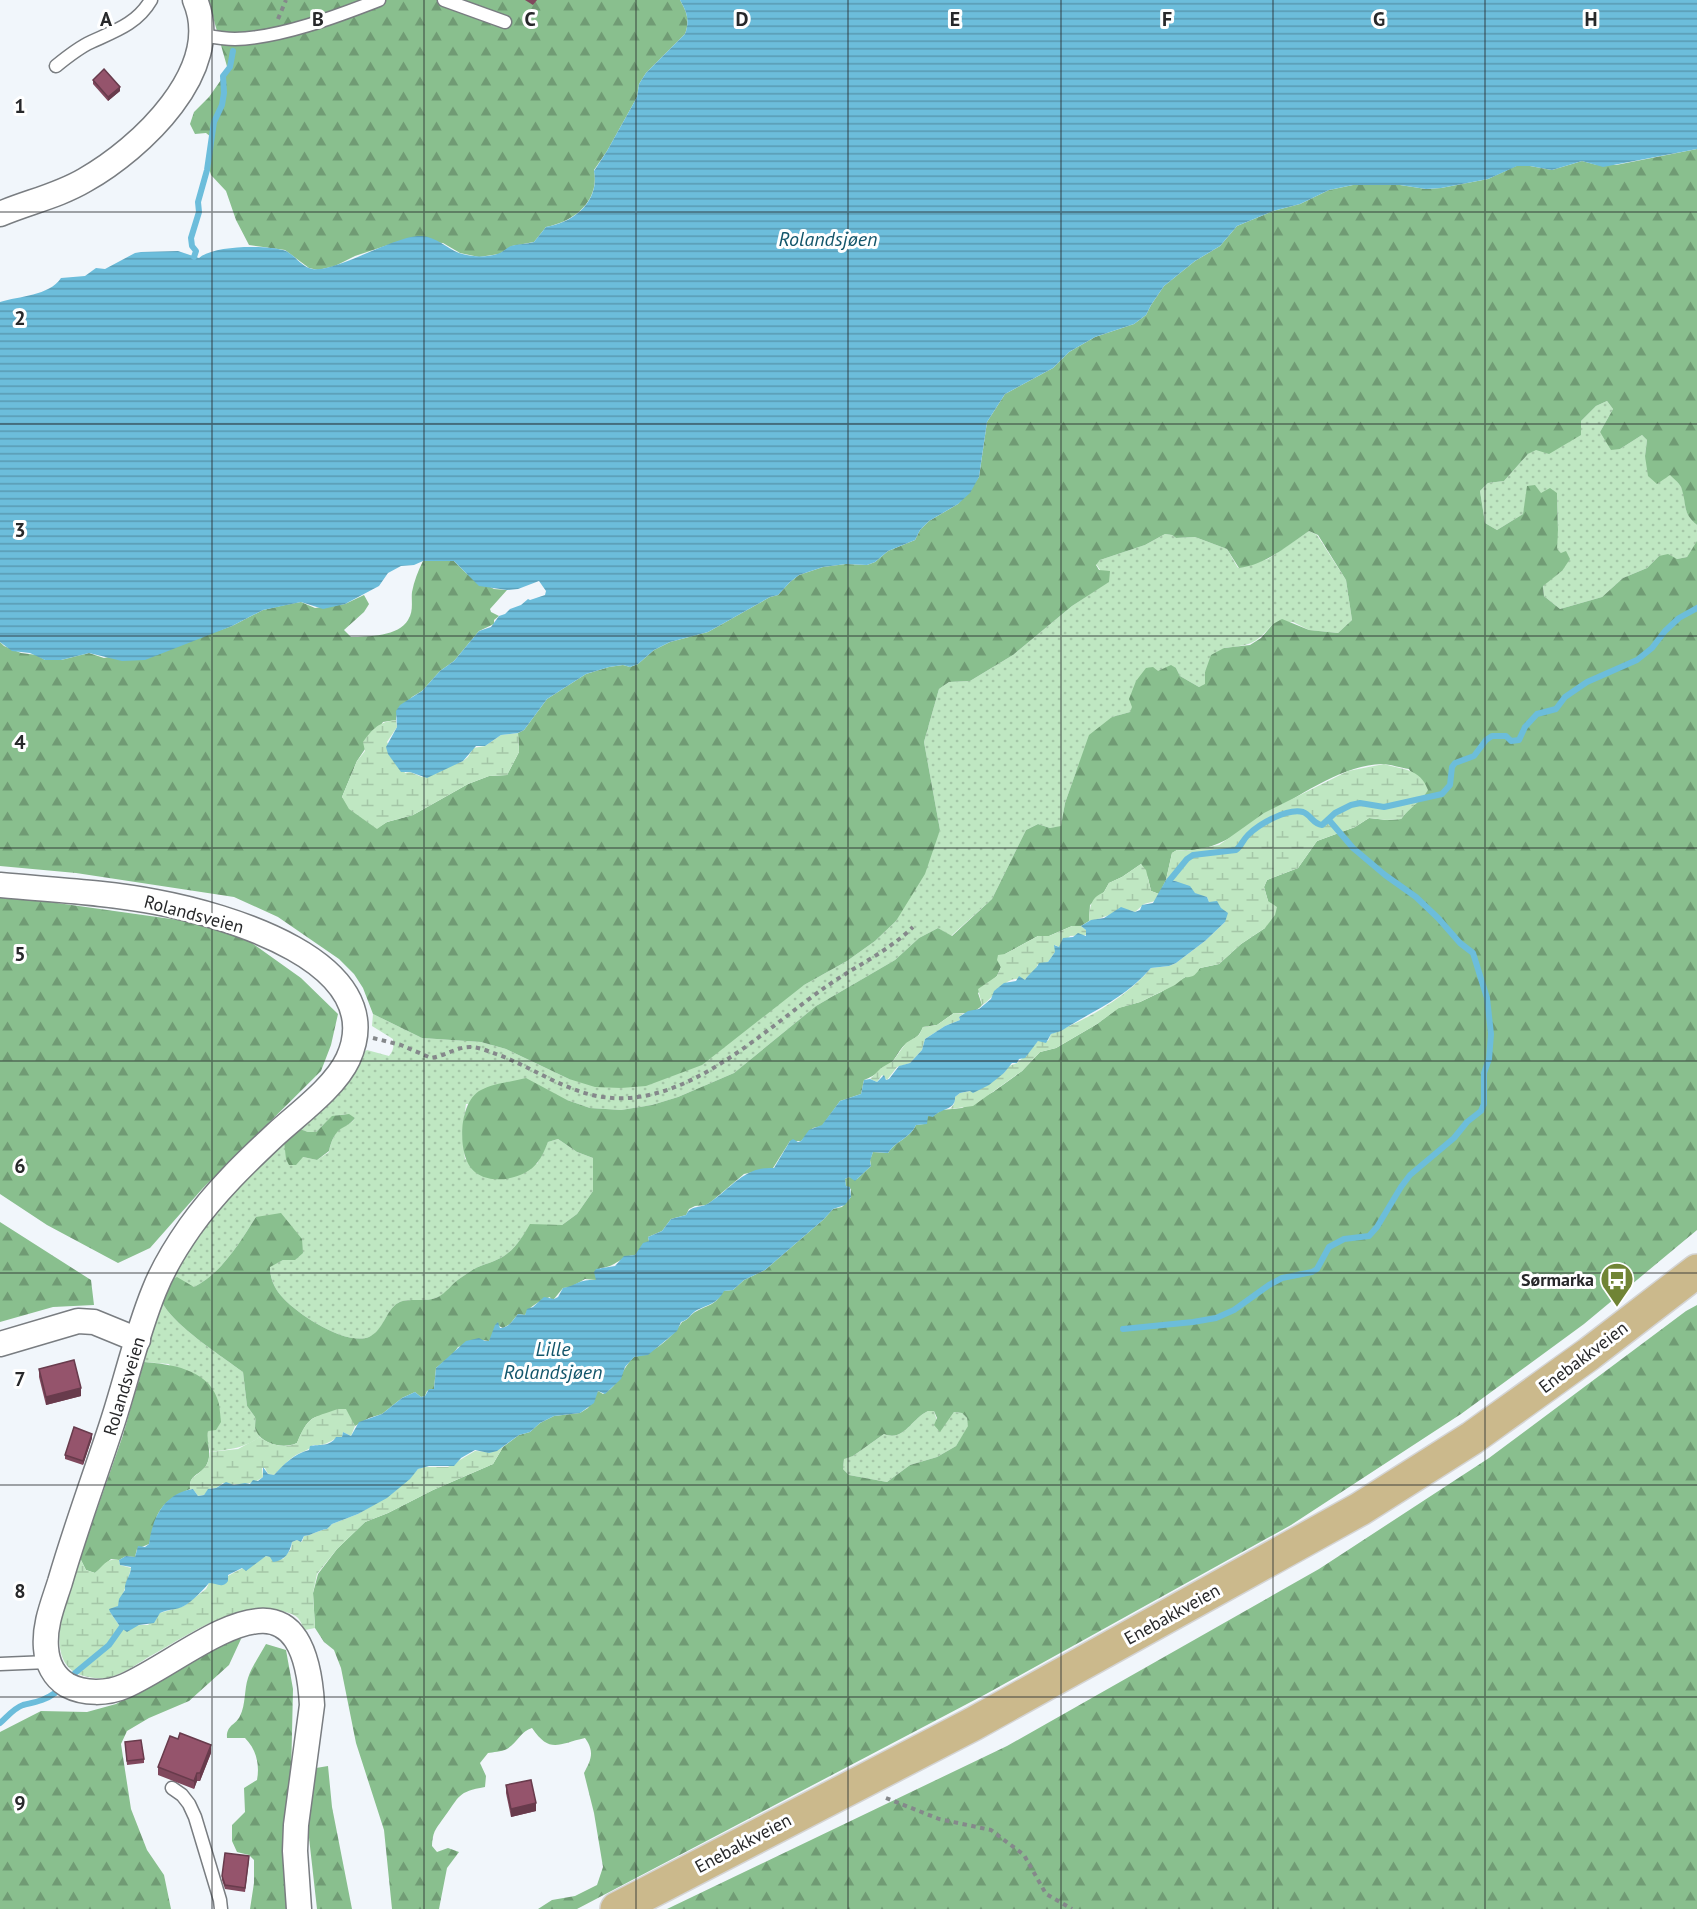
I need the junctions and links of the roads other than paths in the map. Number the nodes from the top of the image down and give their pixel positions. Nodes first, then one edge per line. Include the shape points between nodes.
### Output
1 (151, 0) edge
2 (195, 0) edge
3 (380, 0) edge
4 (444, 0) edge
5 (505, 22) dead end
6 (202, 36) junction
7 (56, 66) dead end
8 (0, 214) edge
9 (0, 885) edge
10 (1697, 1271) edge
11 (138, 1340) junction
12 (0, 1344) edge
13 (48, 1662) junction
14 (0, 1664) edge
15 (172, 1788) dead end
16 (221, 1909) edge
17 (299, 1909) edge
18 (617, 1909) edge

1 - 7 lane via 141,15 81,47
2 - 6 street via 202,17
3 - 6 lane via 318,22 266,34 236,39
4 - 5 lane
6 - 8 street via 191,72 173,103 130,148 70,188
9 - 11 street, Rolandsveien via 157,902 256,930 328,972 350,1004 354,1035 350,1057 334,1080 234,1174 191,1226 161,1273
10 - 18 main road, Enebakkveien via 1552,1381 1402,1484 859,1784
11 - 12 street via 94,1322 78,1321
11 - 13 street, Rolandsveien via 47,1623
13 - 14 lane
13 - 17 street via 61,1681 72,1688 107,1691 123,1687 235,1626 269,1622 288,1630 305,1658 312,1705 296,1825
15 - 16 lane via 182,1795 195,1817

